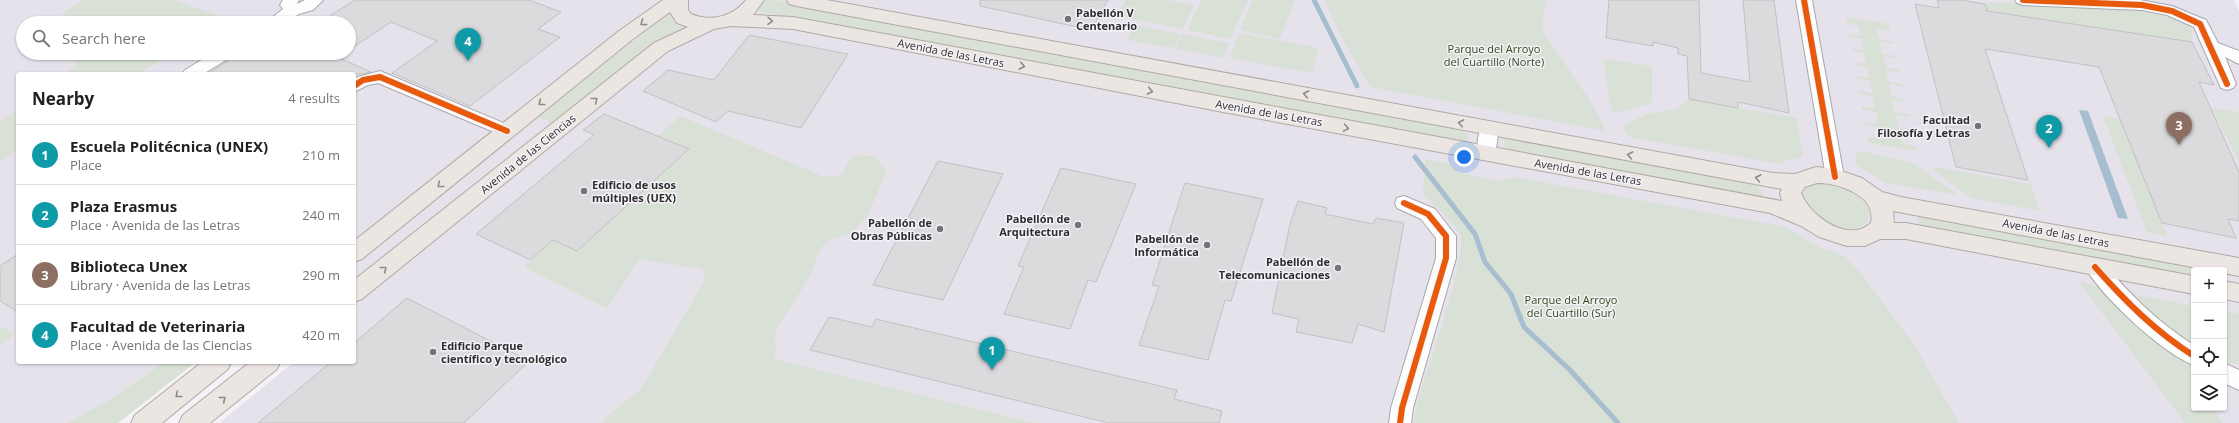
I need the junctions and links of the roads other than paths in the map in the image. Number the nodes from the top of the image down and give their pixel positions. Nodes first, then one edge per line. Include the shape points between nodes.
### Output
1 (315, 0) edge
2 (675, 0) edge
3 (679, 0) edge
4 (754, 0) edge
5 (796, 0) edge
6 (1804, 0) edge
7 (2023, 0) edge
8 (289, 3) edge
9 (279, 16) edge
10 (731, 20) junction
11 (709, 24) junction
12 (2212, 47) junction
13 (2239, 59) edge
14 (214, 60) edge
15 (194, 72) edge
16 (2227, 84) dead end
17 (356, 85) edge
18 (1489, 128) junction
19 (507, 131) junction
20 (1486, 153) junction
21 (1835, 177) junction
22 (1797, 182) junction
23 (1874, 198) junction
24 (1404, 203) dead end
25 (1805, 219) junction
26 (1877, 231) junction
27 (356, 251) edge
28 (2095, 266) junction
29 (2239, 267) edge
30 (2191, 284) edge
31 (356, 291) edge
32 (2227, 291) edge
33 (2239, 293) edge
34 (2191, 354) edge
35 (217, 364) edge
36 (266, 364) edge
37 (2239, 370) edge
38 (2227, 371) edge
39 (2227, 373) edge
40 (2239, 381) edge
41 (144, 423) edge
42 (192, 423) edge
43 (1400, 423) edge

1 - 8 street via 307,7
2 -> 19 main road
3 - 11 main road via 678,10 685,18 698,24
4 - 10 main road via 745,13
18 -> 5 main road
6 - 21 street
7 - 12 street via 2142,5 2172,11 2200,24
8 - 9 street
10 - 11 main road
10 -> 20 main road, Avenida de las Letras via 792,23
31 -> 11 main road, Avenida de las Ciencias via 661,47
12 - 13 street
12 - 16 street
14 - 15 street
17 - 19 street via 363,80 380,77
18 - 20 street
22 -> 18 main road via 1773,181
19 -> 27 main road
20 - 25 main road, Avenida de las Letras via 1774,206
21 - 22 main road via 1816,175
21 - 23 main road via 1860,186
22 - 25 main road via 1792,188 1791,198 1794,207
23 - 26 main road via 1884,215 1883,223
23 - 29 main road, Avenida de las Letras
24 - 43 street via 1428,214 1446,236 1446,258 1402,408
25 - 26 main road via 1825,231 1843,236 1861,237
26 - 28 main road via 1906,231
28 - 30 main road
28 - 34 street via 2118,295
32 - 33 main road
35 -> 41 main road
42 -> 36 main road
37 - 38 street
39 - 40 street

